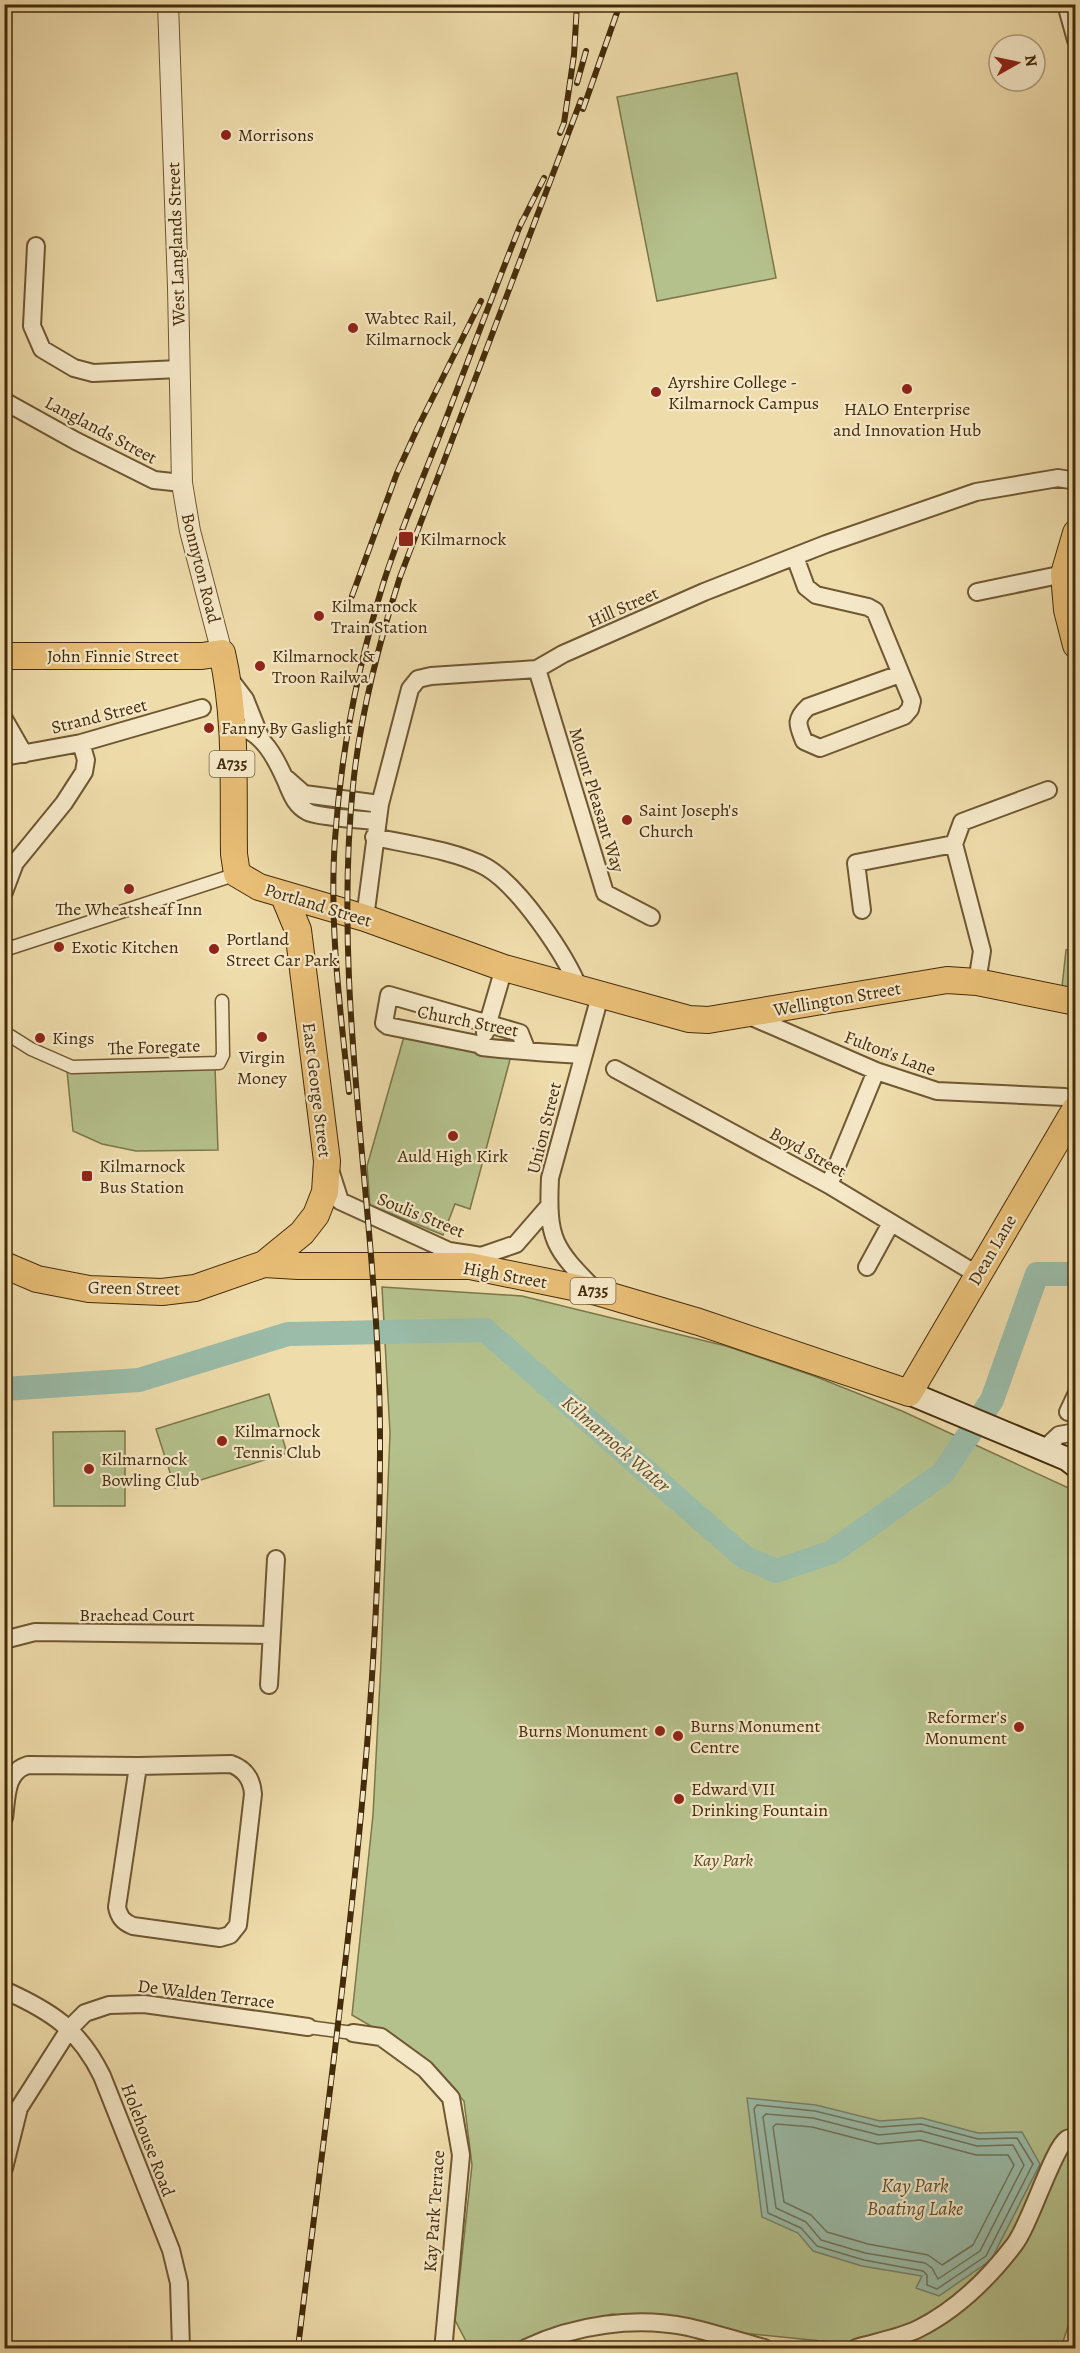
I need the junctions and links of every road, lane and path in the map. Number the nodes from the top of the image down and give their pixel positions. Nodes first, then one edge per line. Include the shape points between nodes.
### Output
1 (168, 4) edge
2 (1066, 4) edge
3 (1076, 40) edge
4 (36, 246) dead end
5 (179, 369) junction
6 (4, 400) edge
7 (1076, 481) edge
8 (182, 483) junction
9 (1076, 533) edge
10 (795, 557) junction
11 (1064, 574) junction
12 (976, 592) dead end
13 (1076, 645) edge
14 (4, 656) edge
15 (224, 664) junction
16 (537, 669) junction
17 (900, 675) junction
18 (202, 708) dead end
19 (4, 719) edge
20 (231, 733) junction
21 (261, 739) junction
22 (81, 743) junction
23 (24, 754) junction
24 (4, 757) edge
25 (284, 776) junction
26 (1048, 790) dead end
27 (380, 804) junction
28 (376, 829) junction
29 (954, 844) junction
30 (237, 874) junction
31 (4, 892) edge
32 (283, 894) junction
33 (862, 910) dead end
34 (651, 917) dead end
35 (365, 918) junction
36 (4, 950) edge
37 (504, 968) junction
38 (977, 982) junction
39 (590, 993) junction
40 (222, 1000) dead end
41 (1076, 1002) edge
42 (745, 1014) junction
43 (488, 1024) junction
44 (4, 1032) edge
45 (482, 1045) junction
46 (527, 1051) junction
47 (583, 1054) junction
48 (615, 1069) dead end
49 (876, 1071) junction
50 (1070, 1103) edge
51 (327, 1161) junction
52 (829, 1185) junction
53 (549, 1206) junction
54 (891, 1222) junction
55 (264, 1264) junction
56 (4, 1265) edge
57 (867, 1267) dead end
58 (4, 1273) edge
59 (978, 1275) junction
60 (37, 1279) junction
61 (597, 1292) junction
62 (909, 1393) junction
63 (1076, 1395) edge
64 (1068, 1412) dead end
65 (1076, 1432) edge
66 (1044, 1449) junction
67 (1076, 1466) edge
68 (276, 1559) dead end
69 (270, 1635) junction
70 (4, 1640) edge
71 (269, 1685) dead end
72 (138, 1766) junction
73 (4, 1818) edge
74 (4, 1990) edge
75 (308, 2027) joint
76 (70, 2028) junction
77 (353, 2032) joint
78 (1076, 2136) edge
79 (4, 2168) edge
80 (182, 2349) edge
81 (446, 2349) edge
82 (526, 2349) edge
83 (765, 2349) edge
84 (856, 2349) edge

1 - 5 street, West Langlands Street
2 - 3 street
4 - 5 street via 32,326 42,349 74,368 93,373
5 - 8 street, West Langlands Street
6 - 8 street, Langlands Street via 154,480
7 - 10 street, Hill Street via 1058,478 976,492
8 - 15 street, Bonnyton Road via 190,531
9 - 11 main road
10 - 16 street, Hill Street via 704,592
10 - 17 street via 806,586 816,595 875,611
11 - 12 street
11 - 13 main road via 1067,610
14 - 15 main road, John Finnie Street via 202,656
15 - 20 main road, A735
15 - 21 street via 245,699
16 - 27 street, Hill Street via 418,679 410,688
16 - 34 street, Mount Pleasant Way via 604,893
17 - 17 street via 808,706 800,714 798,724 804,741 820,748 904,716 912,701
18 - 22 street, Strand Street
19 - 23 street
20 - 21 street via 241,728 253,731
20 - 30 main road, A735
21 - 25 street
22 - 23 street, Strand Street
22 - 31 street via 86,760 84,772 15,863
23 - 24 street, Strand Street
25 - 27 street via 304,794
25 - 28 street via 294,801 309,813
26 - 29 street via 962,822
27 - 28 street, Hill Street
28 - 35 street, Hill Street
28 - 39 street via 486,867 530,911
29 - 33 street via 856,863
29 - 38 street via 982,951
30 - 32 main road, Portland Street via 259,887
30 - 36 street
32 - 35 main road, Portland Street
32 - 51 main road, East George Street / A735 via 297,930
35 - 37 main road, Portland Street
37 - 39 main road, Portland Street
37 - 43 street
38 - 41 main road, Wellington Street
38 - 42 main road, Wellington Street via 948,980
39 - 42 main road, Wellington Street via 685,1019
39 - 47 street, Union Street
40 - 44 street, The Foregate via 223,1055 219,1063 72,1067
42 - 49 street, Fulton's Lane
43 - 45 street
43 - 45 street, Church Street via 389,995 384,1023 388,1026
43 - 46 street via 520,1033
45 - 46 street, Church Street
46 - 47 street, Church Street
47 - 53 street, Union Street via 550,1178
48 - 52 street, Boyd Street
49 - 50 street, Fulton's Lane via 937,1091
49 - 52 street
50 - 59 main road, Dean Lane
51 - 53 street, Soulis Street via 340,1201 449,1251 481,1256 516,1244
51 - 55 main road, East George Street / A735 via 325,1192 316,1215 302,1233
52 - 54 street, Boyd Street
53 - 61 street, Union Street via 552,1233 562,1255
54 - 57 street
54 - 59 street, Boyd Street
55 - 60 main road, Green Street / A735 via 195,1288 162,1292 88,1289
55 - 61 main road, High Street / A735 via 470,1266
56 - 60 main road, Green Street / A735
58 - 60 main road
59 - 62 main road, Dean Lane
61 - 62 main road, High Street / A735
62 - 66 main road
63 - 64 street
65 - 66 street via 1059,1435
66 - 67 main road
68 - 69 street
69 - 70 street, Braehead Court via 35,1632
69 - 71 street
72 - 72 street via 231,1764 248,1777 253,1794 238,1925 230,1935 214,1938 133,1926 118,1913
72 - 73 street via 20,1767 10,1781
74 - 76 street, Holehouse Road via 28,2000
75 - 76 street, De Walden Terrace via 144,2004 109,2005 84,2013
75 - 77 street
76 - 79 street, De Walden Terrace via 19,2108
76 - 80 street, Holehouse Road via 90,2052 102,2076 171,2250 179,2283
77 - 81 street, Kay Park Terrace via 381,2037 425,2069 450,2098 461,2155
78 - 84 street via 1067,2138 1060,2147 1015,2244 976,2287 948,2312 915,2330
82 - 83 street via 548,2338 596,2325 647,2323 687,2327

